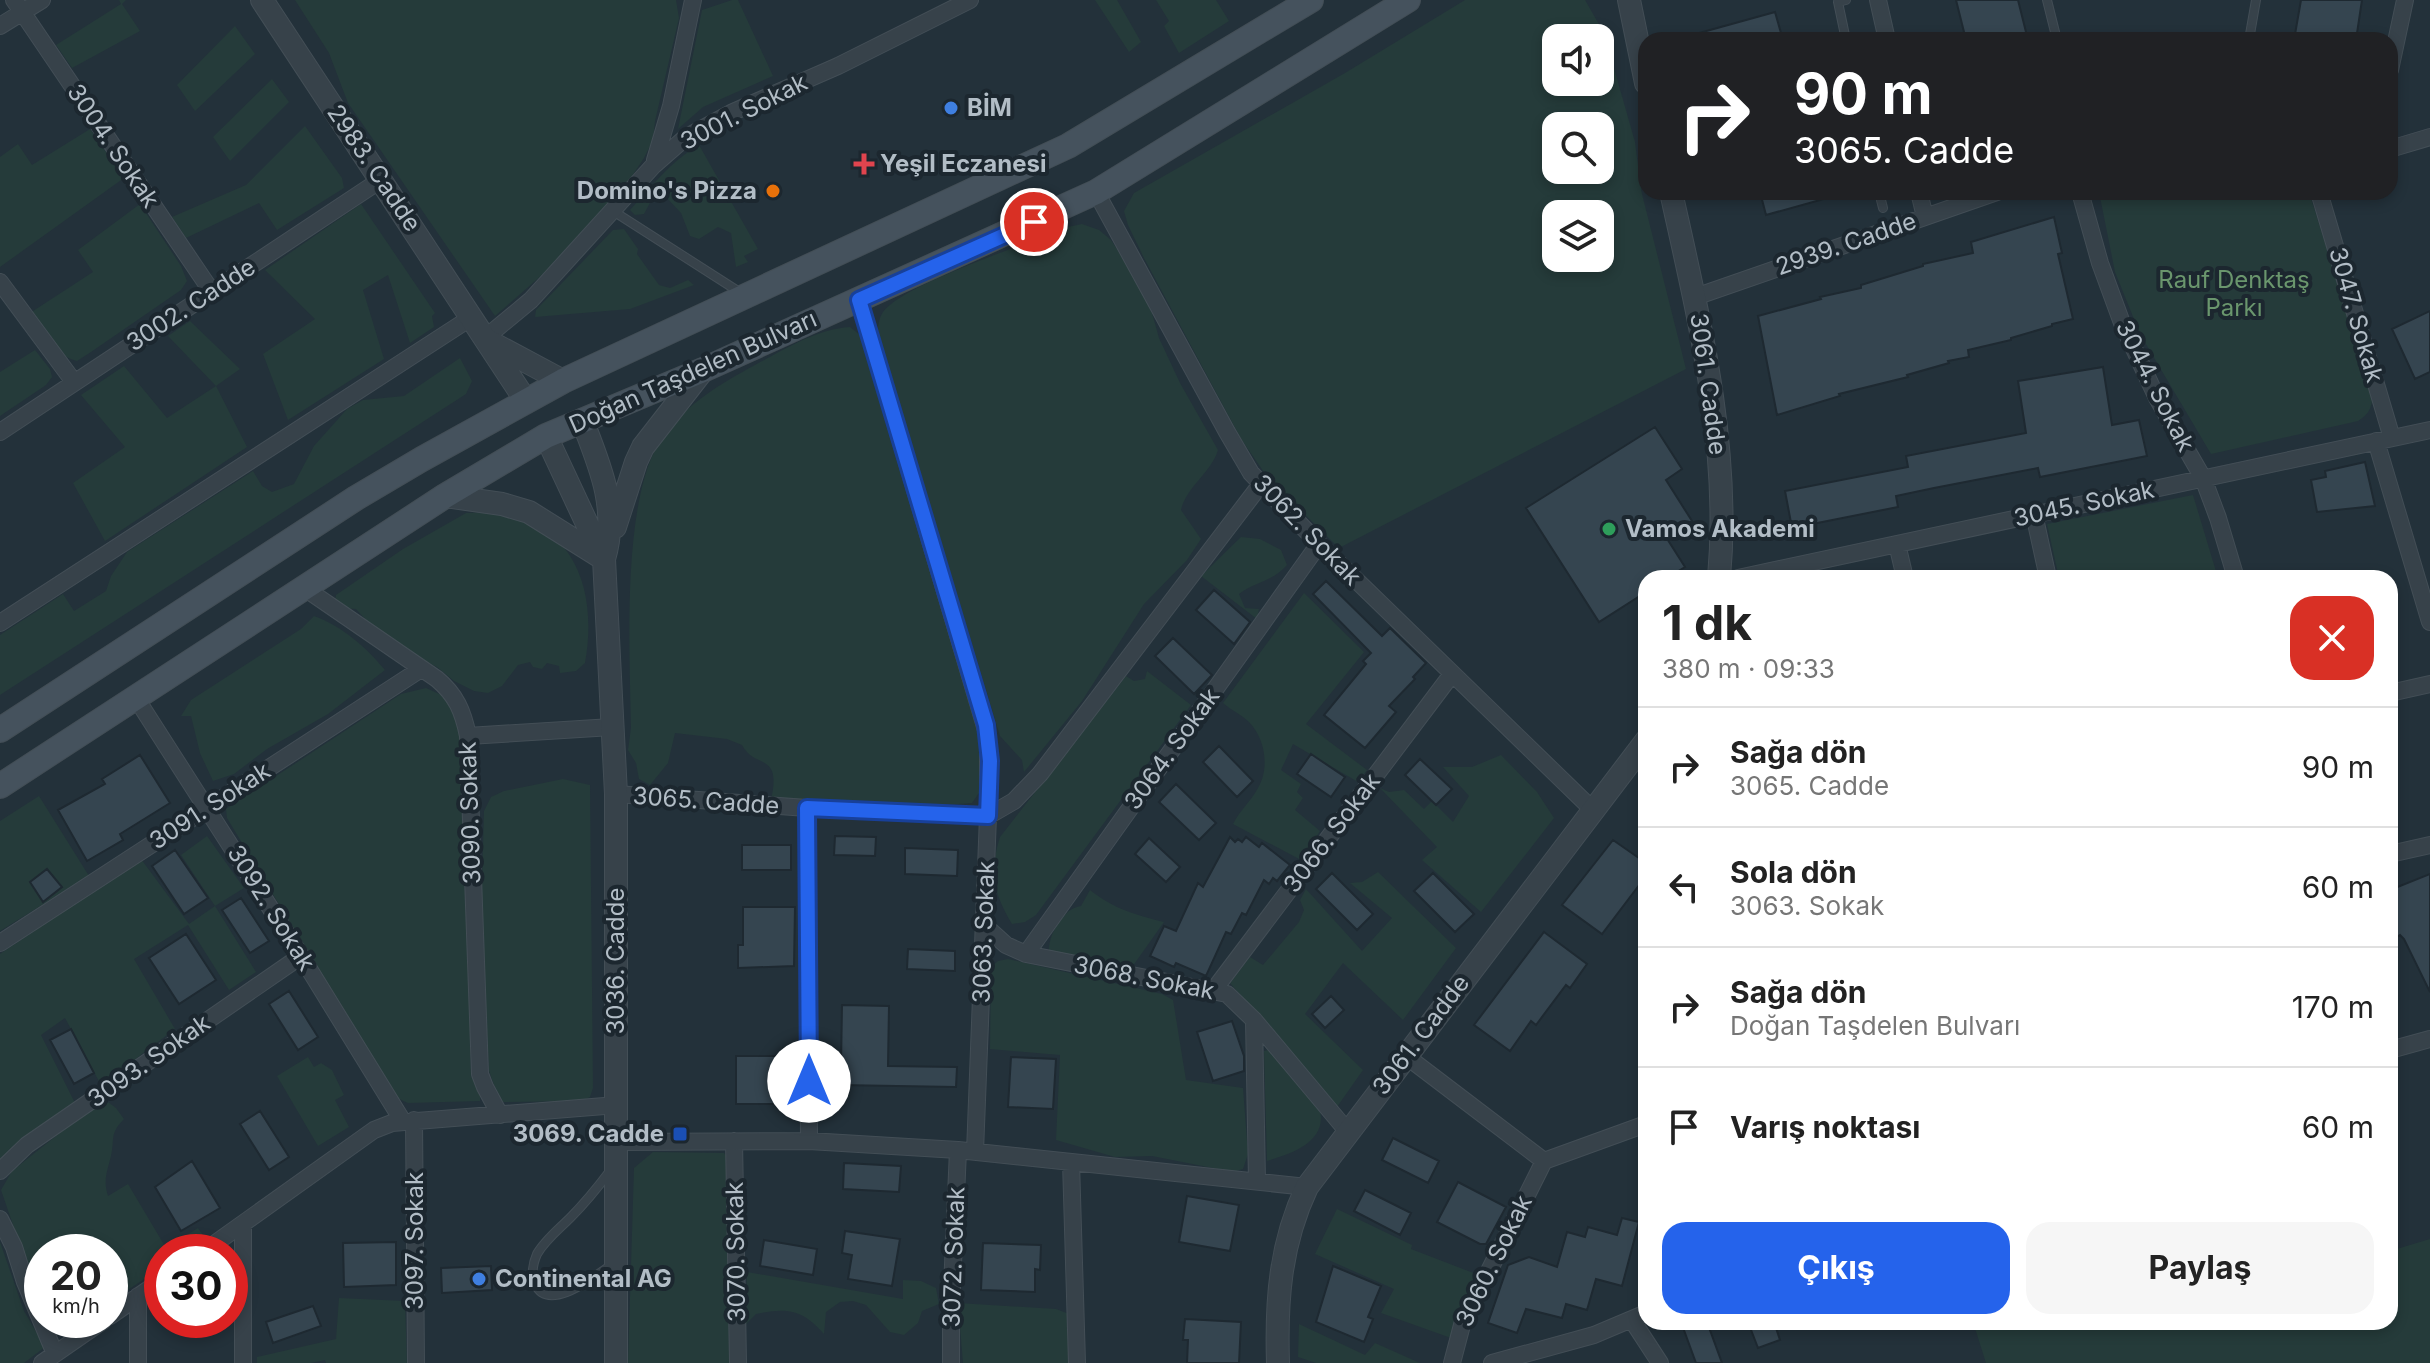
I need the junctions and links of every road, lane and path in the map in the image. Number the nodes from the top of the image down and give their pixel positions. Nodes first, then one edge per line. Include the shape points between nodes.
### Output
1 (42, 0) edge
2 (262, 0) edge
3 (693, 0) edge
4 (970, 0) edge
5 (1311, 0) edge
6 (1408, 0) edge
7 (1846, 0) edge
8 (1878, 0) edge
9 (2047, 0) edge
10 (2256, 0) edge
11 (2405, 0) edge
12 (1626, 3) edge
13 (18, 6) edge
14 (0, 26) edge
15 (1844, 32) edge
16 (1885, 32) edge
17 (2055, 32) edge
18 (2250, 32) edge
19 (2398, 33) edge
20 (1638, 51) edge
21 (2430, 137) edge
22 (2398, 147) edge
23 (653, 166) junction
24 (382, 179) junction
25 (1096, 192) junction
26 (1673, 200) edge
27 (1881, 200) edge
28 (1921, 200) edge
29 (1974, 200) edge
30 (2082, 200) edge
31 (2321, 200) edge
32 (1883, 208) dead end
33 (613, 211) junction
34 (1925, 217) junction
35 (0, 282) edge
36 (212, 292) junction
37 (746, 297) junction
38 (1695, 297) junction
39 (859, 300) junction
40 (472, 317) junction
41 (484, 339) junction
42 (703, 370) junction
43 (563, 381) junction
44 (74, 382) junction
45 (526, 401) junction
46 (582, 420) junction
47 (2430, 430) edge
48 (0, 432) edge
49 (546, 436) junction
50 (2384, 439) junction
51 (2203, 478) junction
52 (1261, 484) junction
53 (445, 496) junction
54 (2034, 514) junction
55 (1319, 544) junction
56 (1897, 544) junction
57 (604, 559) junction
58 (1720, 570) edge
59 (1775, 570) edge
60 (1903, 570) edge
61 (2046, 570) edge
62 (2233, 570) edge
63 (303, 587) junction
64 (2430, 622) edge
65 (0, 623) edge
66 (421, 669) junction
67 (1452, 674) junction
68 (2430, 684) edge
69 (2398, 691) edge
70 (136, 698) junction
71 (1, 727) edge
72 (612, 727) junction
73 (468, 736) junction
74 (1638, 753) edge
75 (0, 786) edge
76 (616, 794) junction
77 (207, 808) junction
78 (807, 808) junction
79 (1593, 810) junction
80 (988, 816) junction
81 (2430, 845) edge
82 (2398, 852) edge
83 (985, 926) junction
84 (0, 943) edge
85 (1026, 954) junction
86 (301, 956) junction
87 (1213, 991) junction
88 (1254, 1020) junction
89 (2430, 1039) edge
90 (2398, 1048) edge
91 (1406, 1056) junction
92 (617, 1105) junction
93 (500, 1115) junction
94 (408, 1120) junction
95 (1638, 1127) edge
96 (1348, 1132) junction
97 (734, 1141) junction
98 (809, 1141) junction
99 (618, 1151) junction
100 (966, 1151) junction
101 (1544, 1161) junction
102 (1071, 1162) junction
103 (0, 1171) edge
104 (1257, 1181) junction
105 (1307, 1187) junction
106 (0, 1219) edge
107 (243, 1225) junction
108 (230, 1234) edge
109 (617, 1262) junction
110 (144, 1292) edge
111 (138, 1296) junction
112 (128, 1303) edge
113 (1638, 1316) edge
114 (1645, 1330) edge
115 (79, 1338) edge
116 (49, 1359) edge
117 (138, 1363) edge
118 (243, 1363) edge
119 (416, 1363) edge
120 (616, 1363) edge
121 (738, 1363) edge
122 (951, 1363) edge
123 (1077, 1363) edge
124 (1278, 1363) edge
125 (1452, 1363) edge
126 (1492, 1363) edge
127 (1660, 1363) edge

1 - 13 street
2 - 24 street, 2983. Cadde
3 - 23 street
4 - 23 street, 3001. Sokak via 733,112 685,138
5 - 37 main road, Doğan Taşdelen Bulvarı via 1068,146
6 - 25 main road, Doğan Taşdelen Bulvarı
7 - 15 lane via 1838,2
8 - 16 street
9 - 17 lane
10 - 18 lane
11 - 19 street
12 - 20 street
13 - 14 street
13 - 36 street, 3004. Sokak
21 - 22 street
23 - 33 street, 3001. Sokak
24 - 36 street, 3002. Cadde
24 - 40 street, 2983. Cadde
25 - 39 main road, Doğan Taşdelen Bulvarı
25 - 52 street, 3062. Sokak via 1234,446
26 - 38 street, 3061. Cadde
27 - 32 lane
28 - 34 street
29 - 34 street, 2939. Cadde
30 - 51 street, 3044. Sokak via 2126,332
31 - 50 street, 3047. Sokak
33 - 37 lane
33 - 41 street, 3001. Sokak via 531,300
34 - 38 street, 2939. Cadde
35 - 44 street
36 - 44 street, 3002. Cadde
37 - 43 main road, Doğan Taşdelen Bulvarı
38 - 58 street, 3061. Cadde via 1720,471
39 - 42 main road, Doğan Taşdelen Bulvarı
39 - 80 street, 3063. Sokak via 986,725
40 - 41 street, 2983. Cadde
40 - 65 street
41 - 43 street
41 - 45 street, 2983. Cadde
42 - 46 main road, Doğan Taşdelen Bulvarı
42 - 57 street via 639,454
43 - 45 main road, Doğan Taşdelen Bulvarı
43 - 46 main road
44 - 48 street, 3002. Cadde
45 - 49 main road
45 - 71 main road, Doğan Taşdelen Bulvarı via 356,498
46 - 49 main road, Doğan Taşdelen Bulvarı
46 - 57 street, 3036. Cadde via 609,501 611,536
47 - 50 street, 3045. Sokak
49 - 53 main road, Doğan Taşdelen Bulvarı
49 - 57 street, 3036. Cadde
50 - 51 street, 3045. Sokak
50 - 64 street, 3047. Sokak
51 - 54 street, 3045. Sokak
51 - 62 street, 3044. Sokak
52 - 55 street, 3062. Sokak
52 - 80 street via 1040,774 1014,801
53 - 57 street via 529,512
53 - 63 main road, Doğan Taşdelen Bulvarı
54 - 56 street, 3045. Sokak
54 - 61 street
55 - 67 street, 3062. Sokak
55 - 85 street, 3064. Sokak
56 - 59 street, 3045. Sokak
56 - 60 street
57 - 72 street, 3036. Cadde
63 - 66 street, 3090. Sokak
63 - 70 main road, Doğan Taşdelen Bulvarı
66 - 73 street, 3090. Sokak via 450,690
66 - 77 street, 3091. Sokak
67 - 79 street, 3062. Sokak
67 - 87 street, 3066. Sokak
68 - 69 street
70 - 75 main road, Doğan Taşdelen Bulvarı
70 - 77 street, 3092. Sokak
72 - 73 street
72 - 76 street, 3036. Cadde
73 - 93 street, 3090. Sokak via 480,1074
74 - 79 street, 3061. Cadde
76 - 78 street, 3065. Cadde
76 - 92 street, 3036. Cadde
77 - 84 street, 3091. Sokak
77 - 86 street, 3092. Sokak
78 - 80 street, 3065. Cadde
78 - 98 street
79 - 91 street, 3061. Cadde
80 - 83 street, 3063. Sokak
81 - 82 street
83 - 85 street, 3068. Sokak
83 - 100 street, 3063. Sokak
85 - 87 street, 3068. Sokak
86 - 94 street, 3092. Sokak
86 - 103 street, 3093. Sokak via 27,1145
87 - 88 street, 3068. Sokak via 1227,994
88 - 96 street, 3068. Sokak
88 - 104 street
89 - 90 street
91 - 96 street, 3061. Cadde
91 - 101 street
92 - 93 street
92 - 99 street, 3036. Cadde
93 - 94 street
94 - 107 street via 374,1130
94 - 119 street, 3097. Sokak
95 - 101 street
96 - 105 street, 3061. Cadde
97 - 98 street
97 - 99 street
97 - 121 street, 3070. Sokak
98 - 100 street
99 - 109 street, 3036. Cadde
99 - 109 lane via 584,1204 536,1256 533,1278 536,1288 554,1296
100 - 102 street
100 - 122 street, 3072. Sokak
101 - 125 street, 3060. Sokak via 1462,1325
102 - 104 street
102 - 123 street
104 - 105 street
105 - 124 street, 3061. Cadde via 1283,1256
106 - 116 street
107 - 108 street
107 - 118 street
109 - 120 street, 3036. Cadde
110 - 111 street
111 - 112 street
111 - 117 street
113 - 126 street via 1594,1335
114 - 127 street
115 - 116 street

